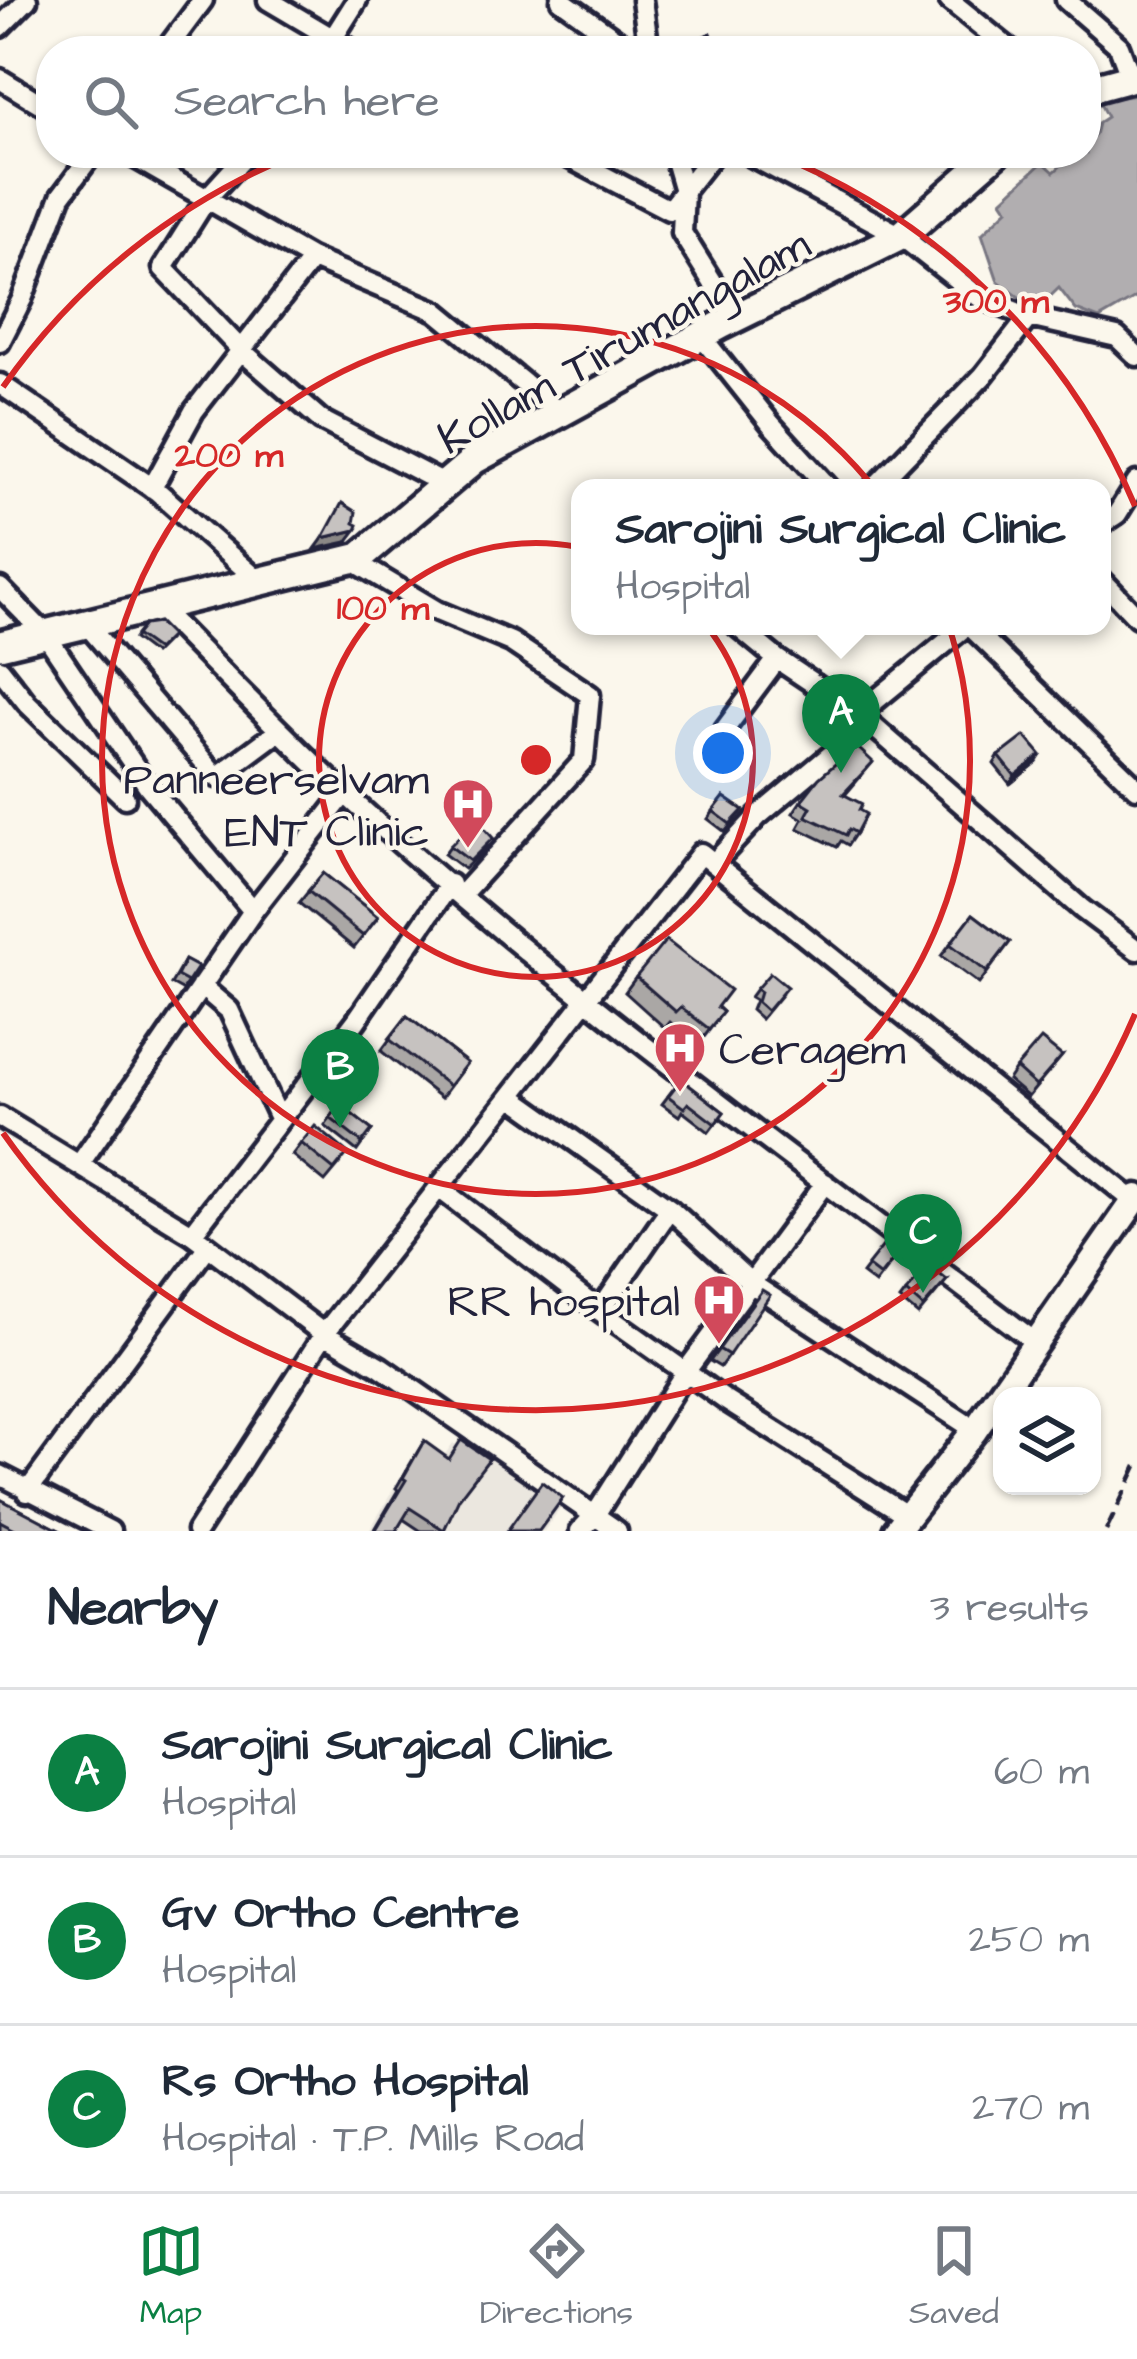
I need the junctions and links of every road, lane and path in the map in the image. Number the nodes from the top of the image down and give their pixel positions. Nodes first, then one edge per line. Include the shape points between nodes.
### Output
1 (27, 0) edge
2 (203, 0) edge
3 (268, 0) edge
4 (357, 0) edge
5 (561, 0) edge
6 (643, 0) edge
7 (950, 0) edge
8 (1066, 0) edge
9 (0, 27) edge
10 (177, 36) edge
11 (316, 36) edge
12 (334, 36) edge
13 (611, 36) edge
14 (647, 36) edge
15 (994, 36) edge
16 (1134, 77) edge
17 (0, 80) edge
18 (1101, 86) edge
19 (36, 101) edge
20 (82, 168) edge
21 (154, 168) edge
22 (234, 168) edge
23 (589, 168) edge
24 (677, 168) edge
25 (702, 168) edge
26 (774, 168) edge
27 (979, 168) edge
28 (684, 191) junction
29 (207, 198) junction
30 (901, 236) junction
31 (308, 256) junction
32 (1029, 317) junction
33 (736, 318) junction
34 (701, 336) junction
35 (0, 342) edge
36 (243, 352) junction
37 (1137, 356) edge
38 (0, 384) edge
39 (560, 413) junction
40 (821, 479) edge
41 (883, 479) edge
42 (446, 485) junction
43 (1137, 485) edge
44 (152, 488) junction
45 (1111, 518) edge
46 (350, 560) junction
47 (261, 583) junction
48 (0, 588) edge
49 (1111, 590) edge
50 (160, 609) junction
51 (1137, 617) edge
52 (88, 626) junction
53 (46, 635) junction
54 (754, 635) edge
55 (958, 635) edge
56 (977, 635) edge
57 (0, 645) edge
58 (777, 659) junction
59 (0, 669) edge
60 (864, 718) junction
61 (279, 731) junction
62 (716, 741) dead end
63 (1137, 788) edge
64 (345, 793) junction
65 (125, 799) dead end
66 (714, 863) junction
67 (456, 890) junction
68 (253, 911) junction
69 (1137, 950) edge
70 (201, 986) junction
71 (586, 1000) junction
72 (511, 1096) junction
73 (0, 1117) edge
74 (278, 1118) junction
75 (79, 1165) junction
76 (825, 1183) junction
77 (439, 1188) junction
78 (1136, 1199) edge
79 (670, 1209) junction
80 (200, 1240) junction
81 (752, 1284) junction
82 (601, 1311) junction
83 (324, 1334) junction
84 (1035, 1342) junction
85 (686, 1372) junction
86 (975, 1430) junction
87 (0, 1475) edge
88 (27, 1492) junction
89 (595, 1515) junction
90 (902, 1523) edge
91 (110, 1531) edge
92 (197, 1531) edge
93 (580, 1531) edge
94 (617, 1531) edge

1 - 9 street
2 - 10 street
3 - 11 street
4 - 12 street
5 - 13 street
6 - 14 street
7 - 15 street
8 - 16 street via 1119,46
16 - 18 highway
17 - 19 street
20 - 35 street via 61,196
21 - 29 street
22 - 29 street
23 - 28 street via 669,210
24 - 28 street
25 - 28 street
26 - 30 street
27 - 30 highway, Kollam Tirumangalam
28 - 33 street via 682,233
29 - 31 street
29 - 36 street via 163,268
30 - 32 street via 979,297
30 - 33 highway, Kollam Tirumangalam
31 - 36 street
31 - 39 street via 436,311
32 - 37 street via 1117,337
32 - 41 street
33 - 34 highway, Kollam Tirumangalam
34 - 39 highway, Kollam Tirumangalam
34 - 40 street
36 - 42 street via 321,420
36 - 44 street via 194,411
38 - 44 street
39 - 42 highway, Kollam Tirumangalam via 474,460
42 - 46 highway, Kollam Tirumangalam
43 - 45 street
44 - 47 street
46 - 47 highway, Kollam Tirumangalam
46 - 67 street via 511,642 590,695 584,760
47 - 50 highway, Kollam Tirumangalam
48 - 53 street
49 - 51 street
50 - 52 highway, Kollam Tirumangalam
50 - 61 street
52 - 53 highway, Kollam Tirumangalam
52 - 61 street via 217,776
53 - 57 highway, Kollam Tirumangalam
53 - 68 street via 148,786
54 - 58 street
55 - 60 street
56 - 63 street
58 - 60 street
58 - 62 street
59 - 65 street
60 - 66 street
60 - 69 street
61 - 64 street
64 - 67 street
64 - 68 street
66 - 71 street via 701,853
66 - 78 street
67 - 71 street
67 - 74 street
68 - 70 street
70 - 74 street via 229,1010
70 - 75 street
71 - 72 street
71 - 76 street
72 - 77 street
72 - 79 street
73 - 75 street
74 - 80 street
75 - 80 street
76 - 81 street
76 - 84 street
77 - 82 street
77 - 83 street
78 - 84 main road
79 - 81 street
79 - 82 street
80 - 83 street
80 - 88 street
81 - 85 street
81 - 86 street
82 - 85 street
83 - 89 street
83 - 92 street
84 - 86 main road
85 - 89 street
85 - 90 street
86 - 90 main road
87 - 88 street
88 - 91 street
89 - 93 street
89 - 94 street

